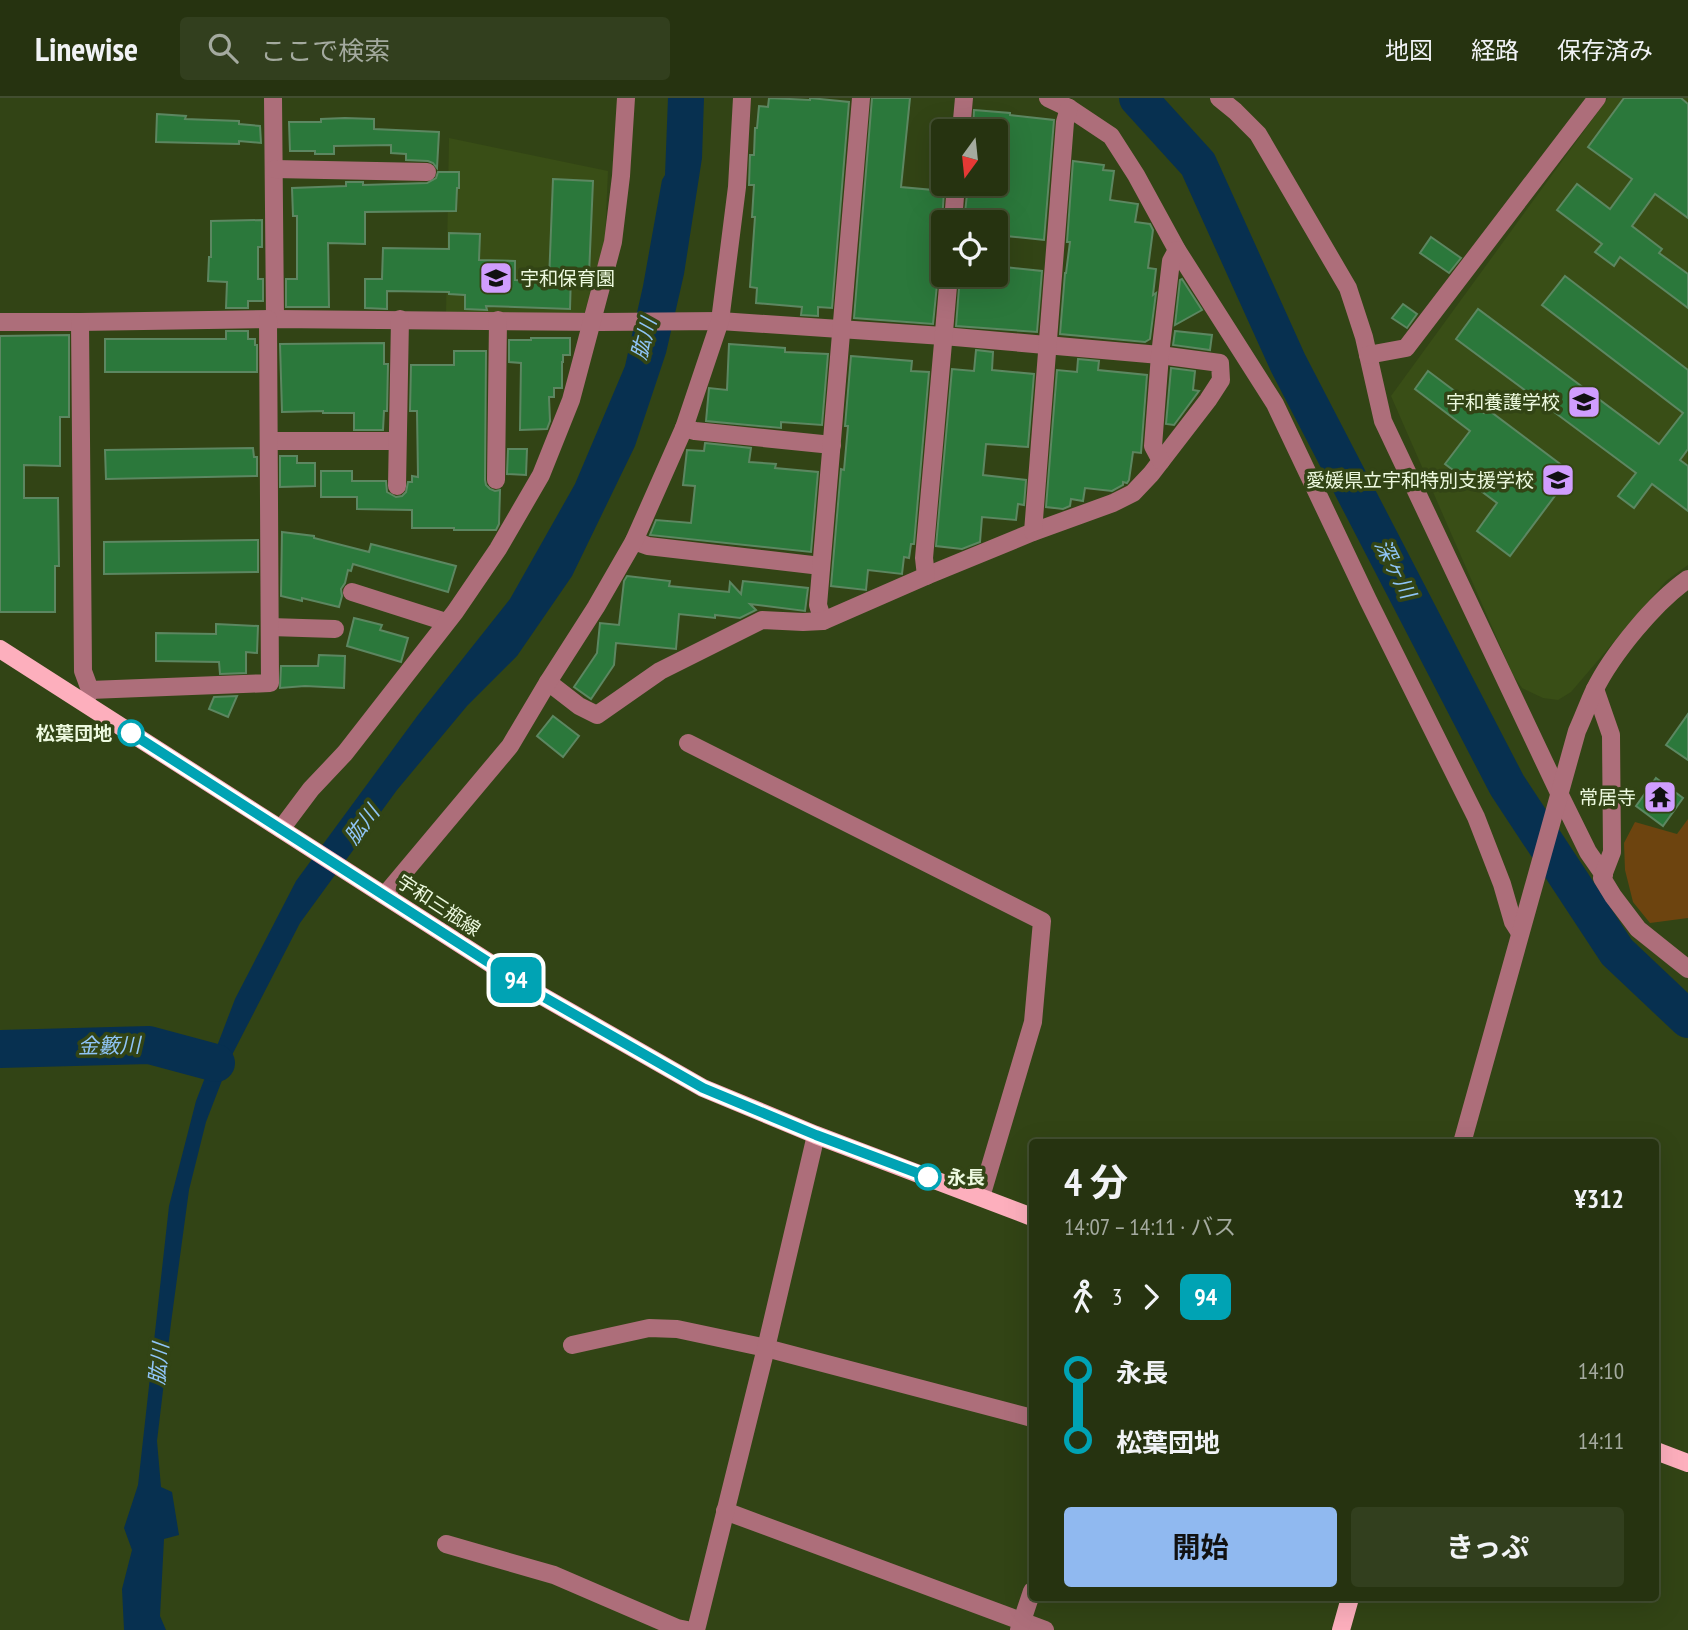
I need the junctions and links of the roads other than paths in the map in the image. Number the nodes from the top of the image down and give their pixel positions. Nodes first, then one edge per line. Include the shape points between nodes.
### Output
1 (273, 98) edge
2 (626, 98) edge
3 (742, 98) edge
4 (861, 98) edge
5 (964, 98) edge
6 (1048, 98) edge
7 (1219, 98) edge
8 (1597, 98) edge
9 (1069, 108) junction
10 (962, 119) edge
11 (274, 169) junction
12 (427, 172) dead end
13 (1177, 250) junction
14 (948, 287) edge
15 (271, 319) junction
16 (400, 319) junction
17 (498, 320) junction
18 (596, 321) junction
19 (720, 321) junction
20 (0, 322) edge
21 (80, 322) junction
22 (842, 329) junction
23 (1231, 334) junction
24 (943, 336) junction
25 (1049, 345) junction
26 (1160, 355) junction
27 (1368, 355) junction
28 (1220, 363) junction
29 (684, 428) junction
30 (269, 441) junction
31 (397, 441) junction
32 (832, 445) junction
33 (1161, 461) junction
34 (496, 480) dead end
35 (397, 486) dead end
36 (1034, 532) junction
37 (634, 541) junction
38 (821, 566) junction
39 (926, 576) junction
40 (1688, 579) edge
41 (352, 592) dead end
42 (823, 621) junction
43 (446, 622) junction
44 (270, 627) junction
45 (335, 629) dead end
46 (0, 649) edge
47 (548, 682) junction
48 (1595, 689) junction
49 (88, 696) junction
50 (688, 743) dead end
51 (1559, 793) junction
52 (286, 832) junction
53 (1604, 875) junction
54 (379, 891) junction
55 (1520, 933) junction
56 (1688, 969) edge
57 (816, 1135) junction
58 (1463, 1139) edge
59 (981, 1197) junction
60 (1029, 1216) edge
61 (572, 1345) dead end
62 (766, 1348) junction
63 (1029, 1417) edge
64 (1659, 1452) edge
65 (1688, 1463) edge
66 (725, 1511) junction
67 (446, 1544) dead end
68 (1029, 1600) edge
69 (1349, 1601) edge
70 (1021, 1625) edge
71 (687, 1630) edge
72 (696, 1630) edge
73 (1045, 1630) edge
74 (1341, 1630) edge

1 - 11 street
2 - 18 street via 613,242
3 - 19 street via 737,187
4 - 22 street
5 - 10 street
6 - 9 street
7 - 27 street via 1258,134 1305,213 1348,288
8 - 27 street via 1406,348
9 - 13 street via 1111,136
9 - 25 street
11 - 12 street
11 - 15 street
13 - 23 street
13 - 26 street via 1171,261
14 - 24 street
15 - 16 street
15 - 21 street
15 - 30 street
16 - 17 street
16 - 31 street
17 - 18 street
17 - 34 street
18 - 19 street
18 - 43 street via 541,475 498,549
19 - 22 street
19 - 29 street
20 - 21 street
21 - 49 street via 83,671
22 - 24 street
22 - 32 street
23 - 28 street
23 - 55 street via 1275,404 1458,778
24 - 25 street
24 - 39 street
25 - 26 street
25 - 36 street
26 - 28 street
26 - 33 street via 1153,446
27 - 51 street via 1383,421
28 - 33 street via 1221,380
29 - 32 street
29 - 37 street
30 - 31 street
30 - 44 street
31 - 35 street
32 - 38 street
33 - 36 street via 1133,493
36 - 39 street
37 - 38 street
37 - 47 street
38 - 42 street via 818,605
39 - 42 street
40 - 48 street via 1674,588 1628,639
41 - 43 street
42 - 47 street via 762,620 660,671 597,715
43 - 52 street via 345,753 311,789
44 - 45 street
44 - 49 street via 270,683
46 - 49 main road, 宇和三瓶線
47 - 54 street via 510,746
48 - 51 street
48 - 53 street via 1611,735 1612,852
49 - 52 main road, 宇和三瓶線
50 - 59 street via 1042,922 1033,1022
51 - 53 street
51 - 55 street
52 - 54 main road, 宇和三瓶線
53 - 56 street via 1613,896 1638,929
54 - 57 main road, 宇和三瓶線 via 535,992 703,1088
55 - 58 street
57 - 59 main road, 宇和三瓶線
57 - 62 street
59 - 60 main road, 宇和三瓶線
61 - 62 street via 649,1328 677,1329
62 - 63 street
62 - 66 street
64 - 65 main road
66 - 70 street
66 - 72 street
67 - 71 street via 554,1575
68 - 70 street
69 - 74 main road
70 - 73 street

